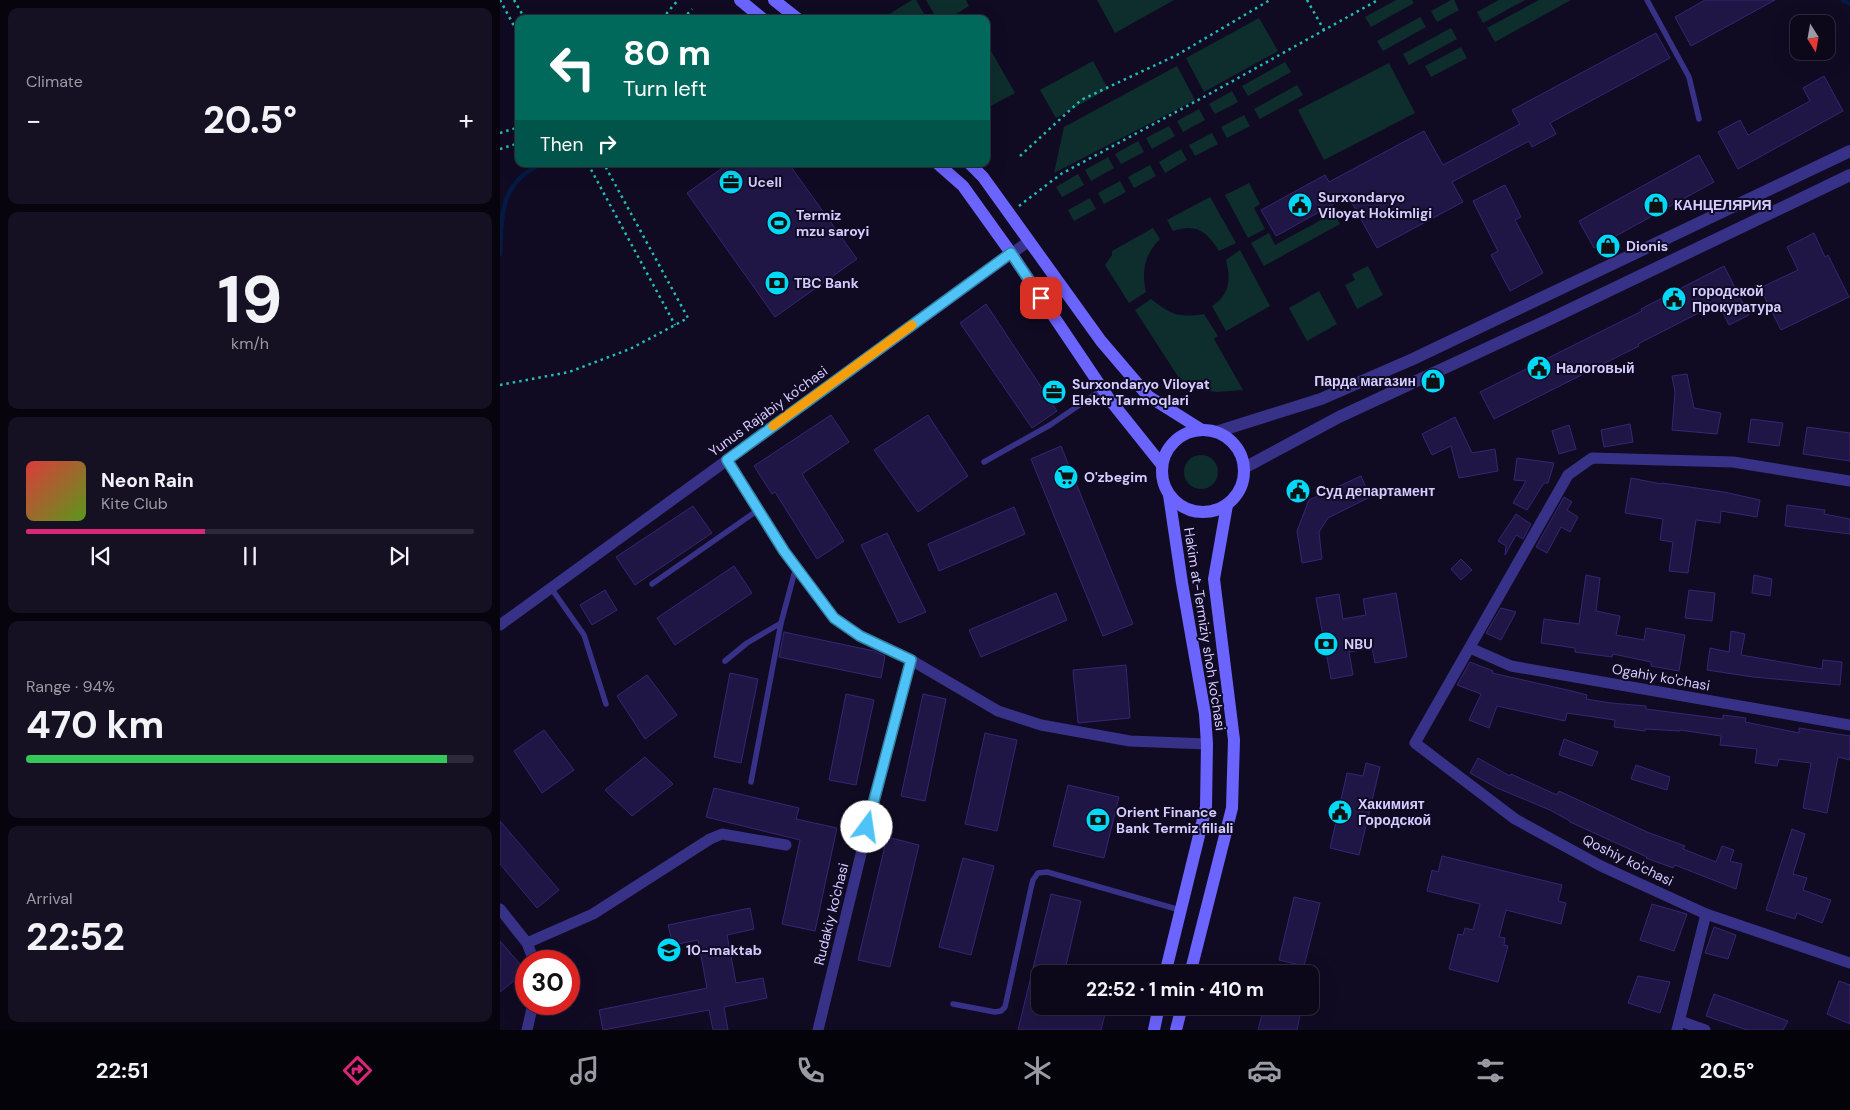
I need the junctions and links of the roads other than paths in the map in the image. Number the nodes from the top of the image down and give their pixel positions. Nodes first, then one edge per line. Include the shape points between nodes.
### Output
1 (740, 0) edge
2 (774, 0) edge
3 (1647, 0) edge
4 (758, 15) edge
5 (793, 15) edge
6 (1699, 119) dead end
7 (1850, 151) edge
8 (941, 167) edge
9 (973, 167) edge
10 (1850, 175) edge
11 (1030, 241) junction
12 (1011, 253) junction
13 (1103, 389) junction
14 (1202, 430) junction
15 (1216, 432) junction
16 (727, 460) junction
17 (984, 462) dead end
18 (1162, 465) junction
19 (1244, 468) junction
20 (1850, 481) edge
21 (1169, 495) junction
22 (1227, 505) junction
23 (758, 510) junction
24 (796, 566) junction
25 (652, 584) dead end
26 (551, 588) junction
27 (780, 623) junction
28 (500, 625) edge
29 (1470, 648) junction
30 (911, 660) junction
31 (725, 661) dead end
32 (606, 704) dead end
33 (1850, 725) edge
34 (1207, 744) junction
35 (751, 782) dead end
36 (786, 845) dead end
37 (500, 909) edge
38 (1180, 910) junction
39 (1706, 914) junction
40 (527, 943) junction
41 (530, 950) edge
42 (1850, 963) edge
43 (1167, 965) edge
44 (1192, 965) edge
45 (953, 1004) dead end
46 (530, 1015) edge
47 (1157, 1015) edge
48 (1180, 1015) edge
49 (1678, 1026) edge
50 (527, 1030) edge
51 (818, 1030) edge
52 (1154, 1030) edge
53 (1176, 1030) edge
54 (1705, 1030) edge

1 - 4 main road
2 - 5 main road
3 - 6 lane via 1689,77
7 - 15 street via 1413,359 1321,399
8 - 12 main road via 963,186
9 - 11 main road
10 - 19 street via 1339,417
11 - 12 street, Yunus Rajabiy ko'chasi
11 - 14 main road via 1101,341 1148,396
12 - 13 main road
12 - 16 street, Yunus Rajabiy ko'chasi
13 - 17 lane via 1050,425
13 - 18 main road
14 - 15 main road
14 - 18 main road via 1176,440
15 - 19 main road via 1235,446
16 - 23 street
16 - 26 street, Yunus Rajabiy ko'chasi
18 - 21 main road via 1164,486
19 - 22 main road via 1243,482
20 - 29 street via 1732,462 1592,458 1568,475
21 - 22 main road via 1190,510 1202,512
21 - 34 main road, Hakim at-Termiziy shoh ko'chasi via 1205,714
22 - 44 main road, Hakim at-Termiziy shoh ko'chasi via 1214,579 1234,740 1232,808
23 - 24 street
23 - 25 lane
24 - 27 lane
24 - 30 street via 834,618 860,636
26 - 28 street, Yunus Rajabiy ko'chasi
26 - 32 lane via 584,636
27 - 31 lane via 746,643
27 - 35 lane
29 - 33 street, Ogahiy ko'chasi via 1512,666
29 - 39 street, Qoshiy ko'chasi via 1416,743 1515,819 1601,866
30 - 34 street via 998,711 1041,725 1130,741
30 - 51 street, Rudakiy ko'chasi
34 - 38 main road, Hakim at-Termiziy shoh ko'chasi via 1206,807
36 - 40 street via 722,834 593,914
37 - 40 street
38 - 43 main road, Hakim at-Termiziy shoh ko'chasi
38 - 45 lane via 1047,872 1038,874 1033,880 1005,1006 995,1012
39 - 42 street, Qoshiy ko'chasi
39 - 49 street
40 - 41 street
46 - 50 street
47 - 52 main road
48 - 53 main road
49 - 54 street

